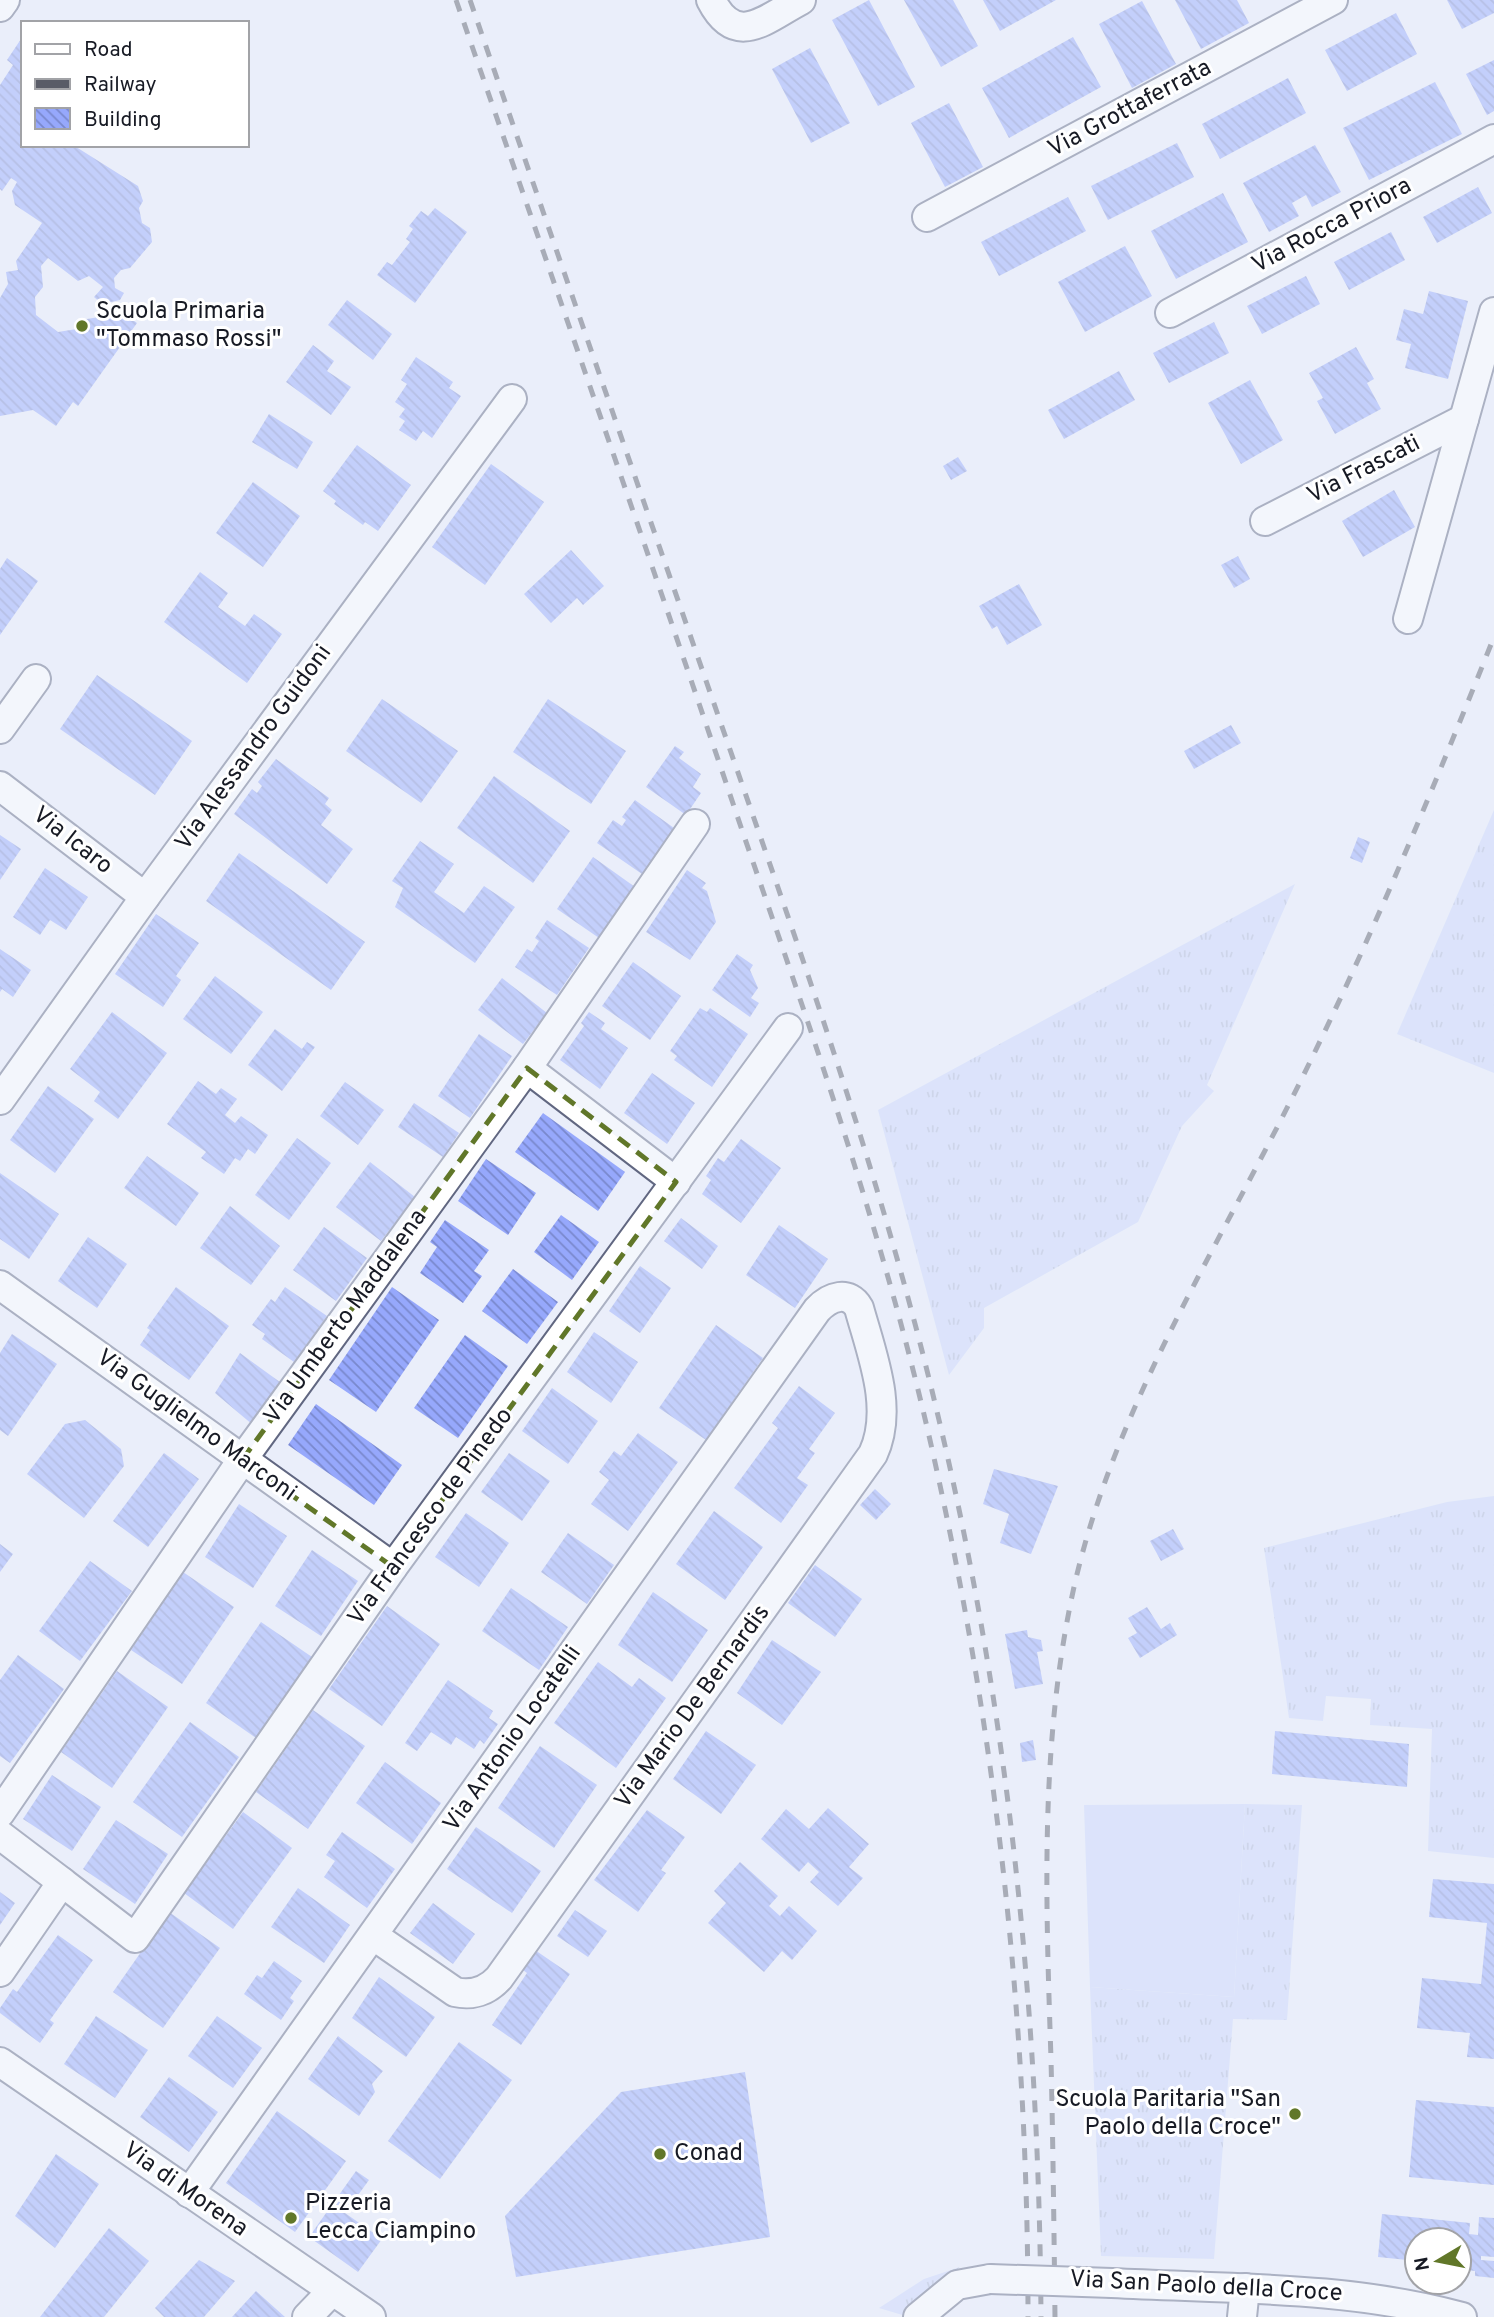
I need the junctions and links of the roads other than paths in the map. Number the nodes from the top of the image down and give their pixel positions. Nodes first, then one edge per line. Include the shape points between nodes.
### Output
1 (5, 0) edge
2 (711, 0) edge
3 (801, 0) edge
4 (1333, 0) edge
5 (0, 7) edge
6 (1494, 139) edge
7 (928, 217) dead end
8 (1494, 312) edge
9 (1170, 313) dead end
10 (512, 399) dead end
11 (1464, 419) junction
12 (1265, 521) dead end
13 (1408, 619) dead end
14 (36, 679) dead end
15 (0, 729) edge
16 (0, 786) edge
17 (695, 824) dead end
18 (145, 897) junction
19 (788, 1028) dead end
20 (527, 1068) junction
21 (0, 1100) edge
22 (676, 1182) junction
23 (0, 1285) edge
24 (844, 1296) joint
25 (242, 1460) junction
26 (393, 1567) junction
27 (0, 1813) edge
28 (0, 1835) edge
29 (62, 1882) junction
30 (374, 1936) junction
31 (0, 1972) edge
32 (0, 2062) edge
33 (189, 2193) junction
34 (1245, 2288) junction
35 (332, 2291) junction
36 (307, 2317) edge
37 (371, 2317) edge
38 (918, 2317) edge
39 (1241, 2317) edge
40 (1462, 2317) edge

1 - 5 street
2 - 3 street via 725,22 742,28
4 - 7 street, Via Grottaferrata
6 - 9 street, Via Rocca Priora
8 - 11 street, Via Frascati
10 - 18 street, Via Alessandro Guidoni
11 - 12 street, Via Frascati
11 - 13 street, Via Frascati
14 - 15 street
16 - 18 street, Via Icaro
17 - 20 street, Via Umberto Maddalena
18 - 21 street, Via Alessandro Guidoni
19 - 22 street, Via Francesco de Pinedo
20 - 22 street
20 - 25 street, Via Umberto Maddalena
22 - 26 street, Via Francesco de Pinedo
23 - 25 street, Via Guglielmo Marconi
24 - 30 street, Via Antonio Locatelli via 817,1310
24 - 30 street, Via Mario De Bernardis via 859,1308 881,1395 882,1430 873,1454 499,1978 475,1993 455,1992
25 - 26 street, Via Guglielmo Marconi
25 - 27 street, Via Umberto Maddalena
26 - 29 street, Via Francesco de Pinedo via 135,1938
28 - 29 street
29 - 31 street
30 - 33 street, Via Antonio Locatelli
32 - 33 street, Via di Morena
33 - 35 street, Via di Morena
34 - 38 street, Via San Paolo della Croce, bridge via 990,2279 957,2286
34 - 39 street
34 - 40 street, Via San Paolo della Croce via 1375,2297
35 - 36 street
35 - 37 street, Via di Morena

